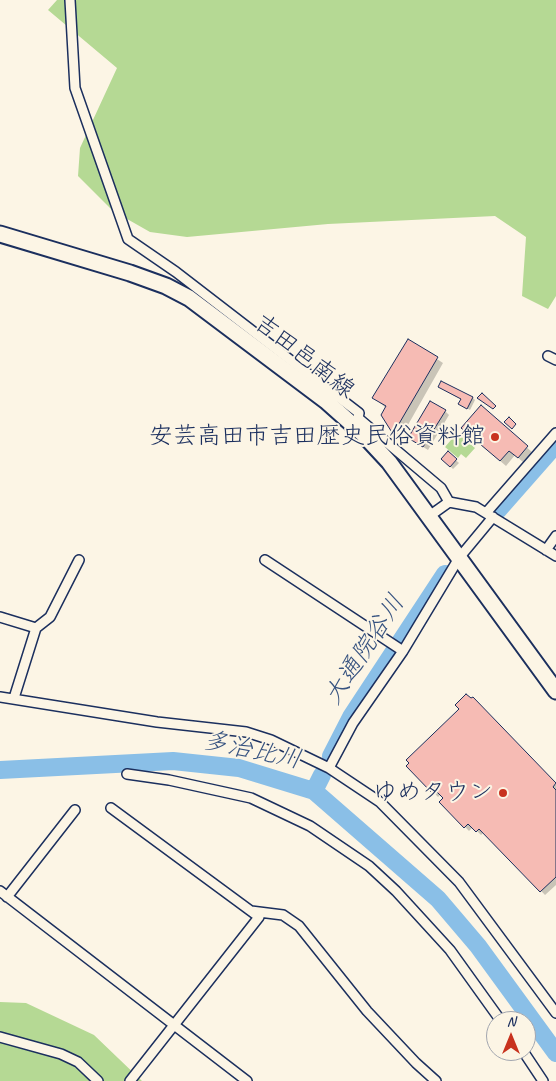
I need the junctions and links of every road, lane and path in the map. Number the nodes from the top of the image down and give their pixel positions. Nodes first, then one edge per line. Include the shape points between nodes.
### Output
1 (70, 0) edge
2 (0, 234) edge
3 (556, 433) edge
4 (449, 502) junction
5 (489, 515) junction
6 (428, 517) junction
7 (556, 536) edge
8 (546, 550) junction
9 (556, 556) edge
10 (459, 558) junction
11 (79, 560) dead end
12 (265, 560) dead end
13 (0, 617) edge
14 (36, 628) junction
15 (403, 651) junction
16 (556, 691) edge
17 (0, 697) edge
18 (14, 698) junction
19 (330, 768) junction
20 (127, 774) dead end
21 (111, 808) dead end
22 (76, 810) dead end
23 (4, 894) edge
24 (250, 911) junction
25 (494, 1011) edge
26 (556, 1013) edge
27 (174, 1026) junction
28 (0, 1037) edge
29 (529, 1061) edge
30 (98, 1081) edge
31 (130, 1081) edge
32 (247, 1081) edge
33 (436, 1081) edge
34 (542, 1081) edge

1 - 4 street via 75,88 128,239 176,272 358,413 358,418 441,488
2 - 6 main road, 吉田邑南線 via 130,273 189,298 326,401 363,434 389,462
3 - 5 street
4 - 5 street via 476,507
4 - 6 street
5 - 8 street
5 - 10 street
6 - 10 main road, 吉田邑南線
7 - 8 street
8 - 9 street
10 - 15 street
10 - 16 main road, 吉田邑南線
11 - 14 street via 50,617
12 - 15 street
13 - 14 street
14 - 18 street
15 - 19 street via 353,723
17 - 18 street
18 - 19 street via 157,722 246,732
19 - 26 street via 380,802 459,882
20 - 25 street via 250,798 310,826 369,866 396,892 450,950
21 - 24 street
22 - 23 street
23 - 27 street
24 - 27 street via 258,917 250,931
24 - 33 street via 283,915 299,926 367,1011
27 - 31 street
27 - 32 street
28 - 30 street via 61,1054 78,1062
29 - 34 street

